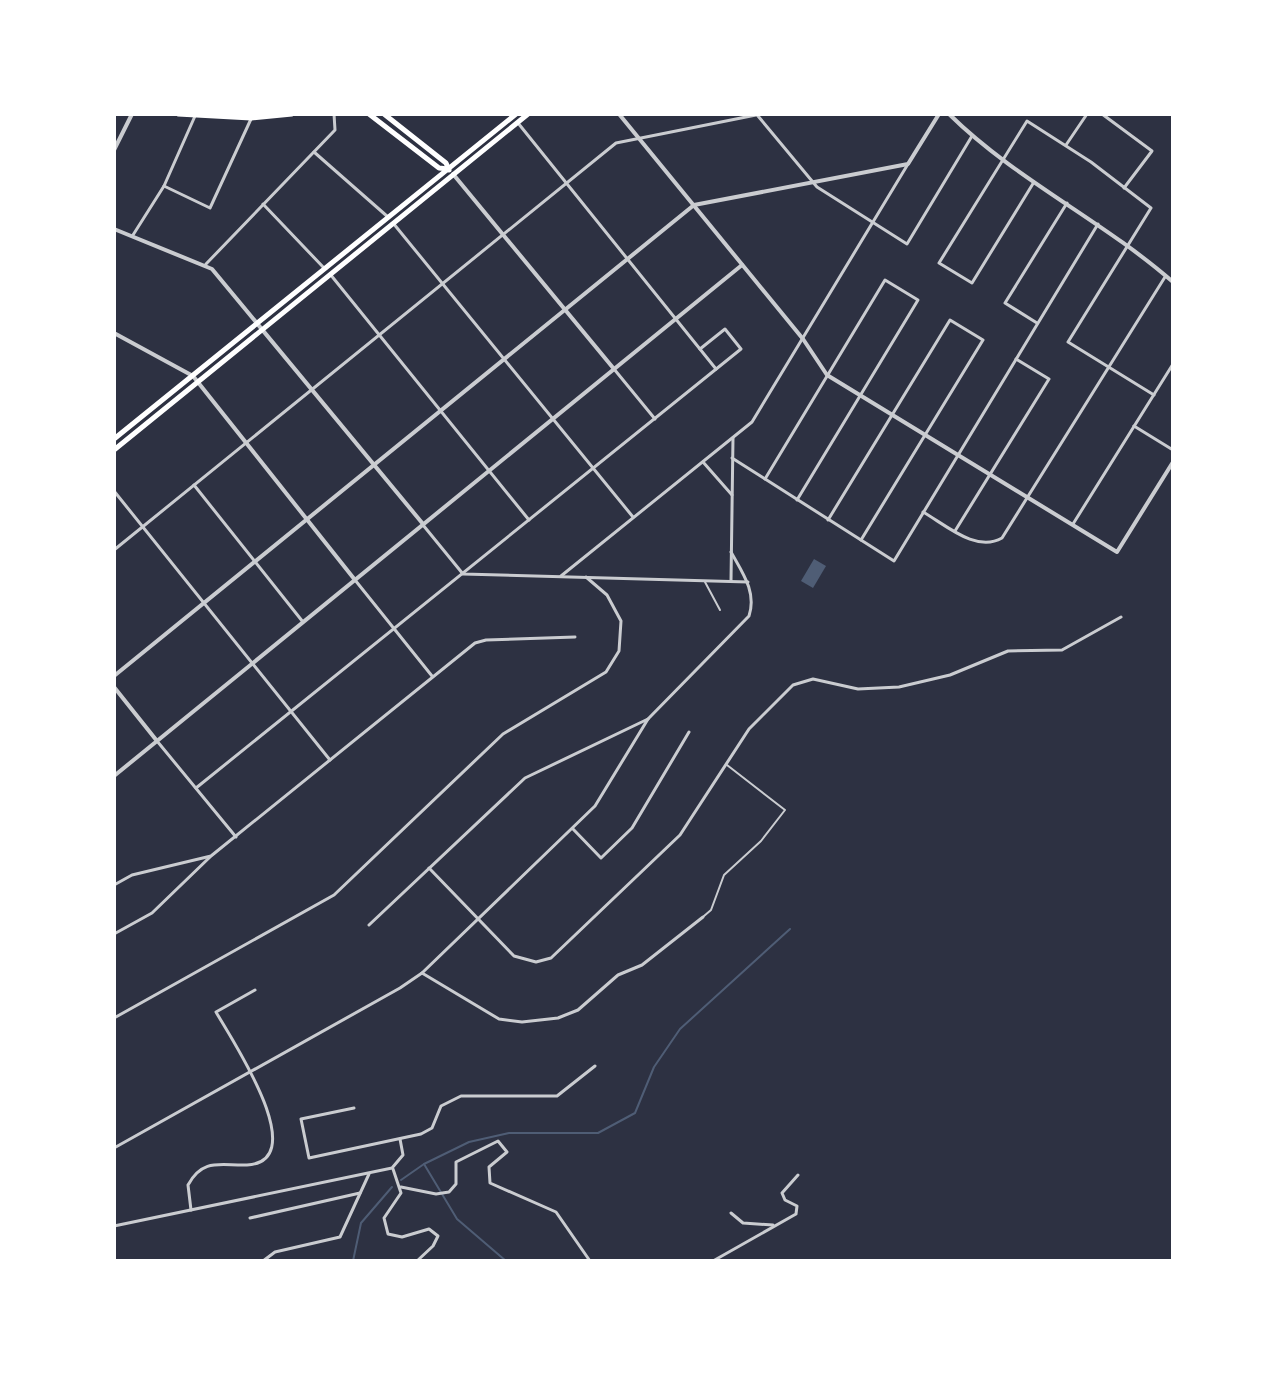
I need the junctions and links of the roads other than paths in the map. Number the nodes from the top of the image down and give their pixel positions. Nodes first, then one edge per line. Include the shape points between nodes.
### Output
1 (132, 114) edge
2 (178, 114) edge
3 (292, 114) edge
4 (334, 114) edge
5 (369, 114) edge
6 (384, 114) edge
7 (528, 114) edge
8 (619, 114) edge
9 (758, 114) edge
10 (939, 114) edge
11 (949, 114) edge
12 (1087, 114) edge
13 (1102, 114) edge
14 (195, 116) junction
15 (513, 117) edge
16 (251, 118) junction
17 (638, 136) junction
18 (972, 136) junction
19 (1066, 145) junction
20 (114, 150) edge
21 (314, 152) junction
22 (1002, 161) junction
23 (908, 164) junction
24 (448, 169) junction
25 (453, 174) junction
26 (812, 182) junction
27 (1034, 182) junction
28 (566, 183) junction
29 (164, 186) junction
30 (1124, 188) junction
31 (1067, 203) junction
32 (263, 204) junction
33 (694, 205) junction
34 (388, 217) junction
35 (393, 223) junction
36 (873, 223) junction
37 (1098, 224) junction
38 (114, 229) edge
39 (503, 234) junction
40 (133, 235) junction
41 (1127, 245) junction
42 (627, 259) junction
43 (206, 264) junction
44 (742, 265) junction
45 (325, 269) junction
46 (330, 274) junction
47 (1166, 276) junction
48 (1173, 282) edge
49 (443, 284) junction
50 (566, 310) junction
51 (676, 319) junction
52 (259, 322) junction
53 (1038, 323) junction
54 (263, 328) junction
55 (114, 333) edge
56 (380, 335) junction
57 (803, 339) junction
58 (700, 349) junction
59 (1016, 359) junction
60 (505, 360) junction
61 (1173, 364) edge
62 (1109, 367) junction
63 (614, 369) junction
64 (716, 369) junction
65 (827, 375) junction
66 (195, 379) junction
67 (313, 389) junction
68 (860, 395) junction
69 (1154, 395) junction
70 (441, 411) junction
71 (892, 415) junction
72 (553, 419) junction
73 (655, 419) junction
74 (1134, 426) junction
75 (925, 435) junction
76 (733, 438) junction
77 (114, 439) edge
78 (246, 443) junction
79 (114, 450) edge
80 (1173, 450) edge
81 (958, 455) junction
82 (732, 458) junction
83 (703, 462) junction
84 (1173, 462) edge
85 (375, 466) junction
86 (593, 468) junction
87 (489, 471) junction
88 (990, 474) junction
89 (764, 480) junction
90 (194, 485) junction
91 (114, 491) edge
92 (732, 496) junction
93 (1029, 498) junction
94 (797, 500) junction
95 (923, 512) junction
96 (633, 517) junction
97 (308, 520) junction
98 (530, 520) junction
99 (828, 520) junction
100 (423, 525) junction
101 (1073, 525) junction
102 (142, 527) junction
103 (955, 531) junction
104 (861, 540) junction
105 (114, 550) edge
106 (731, 552) junction
107 (256, 562) junction
108 (463, 574) junction
109 (561, 576) junction
110 (586, 577) junction
111 (355, 580) junction
112 (704, 580) junction
113 (731, 581) junction
114 (748, 582) junction
115 (204, 603) junction
116 (720, 610) dead end
117 (1121, 617) dead end
118 (303, 622) junction
119 (395, 629) junction
120 (575, 637) dead end
121 (252, 663) junction
122 (114, 676) edge
123 (432, 676) junction
124 (114, 687) edge
125 (291, 712) junction
126 (648, 719) junction
127 (689, 732) dead end
128 (157, 741) junction
129 (330, 760) junction
130 (726, 764) junction
131 (114, 776) edge
132 (196, 788) junction
133 (572, 829) junction
134 (236, 837) junction
135 (211, 856) junction
136 (429, 868) junction
137 (114, 885) edge
138 (703, 917) joint
139 (478, 919) junction
140 (369, 925) dead end
141 (114, 934) edge
142 (422, 973) junction
143 (255, 990) dead end
144 (114, 1018) edge
145 (595, 1066) dead end
146 (250, 1074) junction
147 (354, 1108) dead end
148 (400, 1139) junction
149 (114, 1148) edge
150 (392, 1168) junction
151 (369, 1173) junction
152 (798, 1175) dead end
153 (401, 1187) junction
154 (360, 1193) junction
155 (191, 1210) junction
156 (731, 1213) dead end
157 (250, 1218) dead end
158 (777, 1225) junction
159 (114, 1226) edge
160 (263, 1261) edge
161 (417, 1261) edge
162 (590, 1261) edge
163 (713, 1261) edge

1 - 20 street
2 - 14 main road
3 - 16 main road
4 - 21 street via 335,130
5 - 24 main road via 439,168
6 - 24 main road
7 - 15 main road
8 - 17 street
9 - 17 street
9 - 26 street
10 - 23 street
11 - 18 street
12 - 19 street
13 - 30 street via 1152,151
14 - 16 main road
14 - 29 street
15 - 24 main road
15 - 25 main road
15 - 28 street
16 - 29 street via 210,208
17 - 28 street via 616,143
17 - 33 street
18 - 22 street
18 - 36 street via 907,244
19 - 22 street via 1027,121
19 - 30 street
21 - 32 street
21 - 34 street
22 - 27 street
22 - 27 street via 939,263 972,283
23 - 26 street
23 - 36 street
24 - 25 main road
24 - 34 main road
25 - 35 main road
25 - 39 street
26 - 33 street
26 - 36 street
27 - 31 street
28 - 39 street
28 - 42 street
29 - 40 street
30 - 41 street via 1151,208
31 - 37 street
31 - 53 street via 1005,303
32 - 43 street
32 - 45 street
33 - 42 street
33 - 44 street
34 - 45 main road
35 - 46 main road
35 - 49 street
36 - 57 street
37 - 41 street
37 - 53 street
38 - 40 street
39 - 49 street
39 - 50 street
40 - 43 street
41 - 47 street
41 - 62 street via 1068,342
42 - 50 street
42 - 51 street
43 - 52 street
44 - 51 street
44 - 57 street
45 - 52 main road
46 - 54 main road
46 - 56 street
47 - 48 street
47 - 62 street
49 - 56 street
49 - 60 street
50 - 60 street
50 - 63 street
51 - 58 street
51 - 63 street
52 - 54 street
52 - 66 main road
53 - 59 street
54 - 66 main road
54 - 67 street
55 - 66 street
56 - 67 street
56 - 70 street
57 - 65 street
57 - 76 street via 752,422
58 - 64 street
58 - 64 street via 725,329 741,349
59 - 81 street
59 - 88 street via 1049,379
60 - 70 street
60 - 72 street
61 - 69 street
62 - 69 street
62 - 93 street
63 - 72 street
63 - 73 street
64 - 73 street
65 - 68 street
65 - 68 street via 885,280 918,300
65 - 89 street
66 - 77 main road
66 - 78 street
66 - 79 main road
67 - 78 street
67 - 85 street
68 - 71 street
68 - 94 street
69 - 74 street
70 - 85 street
70 - 87 street
71 - 75 street
71 - 75 street via 950,320 983,340
71 - 99 street
72 - 86 street
72 - 87 street
73 - 86 street
74 - 80 street
74 - 101 street
75 - 81 street
75 - 104 street
76 - 82 street
76 - 83 street
78 - 90 street
78 - 97 street
81 - 88 street
81 - 95 street
82 - 89 street
82 - 92 street
83 - 92 street
83 - 96 street
84 - 101 street via 1117,552
85 - 97 street
85 - 100 street
86 - 96 street
86 - 98 street
87 - 98 street
87 - 100 street
88 - 93 street
88 - 103 street
89 - 94 street
90 - 102 street
90 - 107 street
91 - 102 street
92 - 106 street
93 - 101 street
93 - 103 street via 1002,538 989,544
94 - 99 street
95 - 103 street
95 - 104 street via 894,561
96 - 109 street
97 - 107 street
97 - 111 street
98 - 108 street
99 - 104 street
100 - 108 street
100 - 111 street
102 - 105 street
102 - 115 street
106 - 113 street
106 - 114 street
107 - 115 street
107 - 118 street
108 - 109 street
108 - 119 street
109 - 110 street
110 - 112 street
110 - 144 street via 607,595 621,621 619,651 606,672 509,729 334,895
111 - 118 street
111 - 119 street
112 - 113 street
112 - 116 lane
113 - 114 street
114 - 126 street via 752,607 746,619
115 - 121 street
115 - 122 street
117 - 130 street via 1062,650 1008,651 950,675 883,690 802,680 776,698
118 - 121 street
119 - 123 street
119 - 125 street
120 - 123 street via 486,640 467,647
121 - 125 street
121 - 128 street
123 - 129 street
124 - 128 street
125 - 129 street
125 - 132 street
126 - 133 street via 601,799
126 - 136 street via 525,778
127 - 133 street via 632,828 601,858
128 - 131 street
128 - 132 street
129 - 134 street
130 - 138 lane via 785,810 724,875 711,910
130 - 139 street via 680,835 551,958 536,962 514,956
132 - 134 street
133 - 139 street
134 - 135 street
135 - 137 street via 132,875
135 - 141 street via 152,913
136 - 139 street
136 - 140 street
138 - 142 street via 568,1015 522,1022 499,1019
139 - 142 street
142 - 146 street
143 - 146 street via 216,1012
145 - 148 street via 549,1098 452,1099 438,1110 432,1128
146 - 149 street
146 - 155 street via 274,1130 272,1148 250,1165 217,1162 202,1168 188,1185
147 - 148 street via 301,1119 309,1158
148 - 150 street via 403,1155
150 - 151 street
150 - 153 street
151 - 154 street
151 - 155 street
152 - 158 street via 782,1193 798,1212
153 - 161 street via 398,1201 384,1218 388,1234 402,1237 429,1229 438,1236
153 - 162 street via 444,1194 455,1187 456,1162 493,1141 502,1142 507,1152 489,1167 490,1183 556,1212
154 - 157 street
154 - 160 street via 340,1237 275,1252
155 - 159 street
156 - 158 street via 750,1225
158 - 163 street

